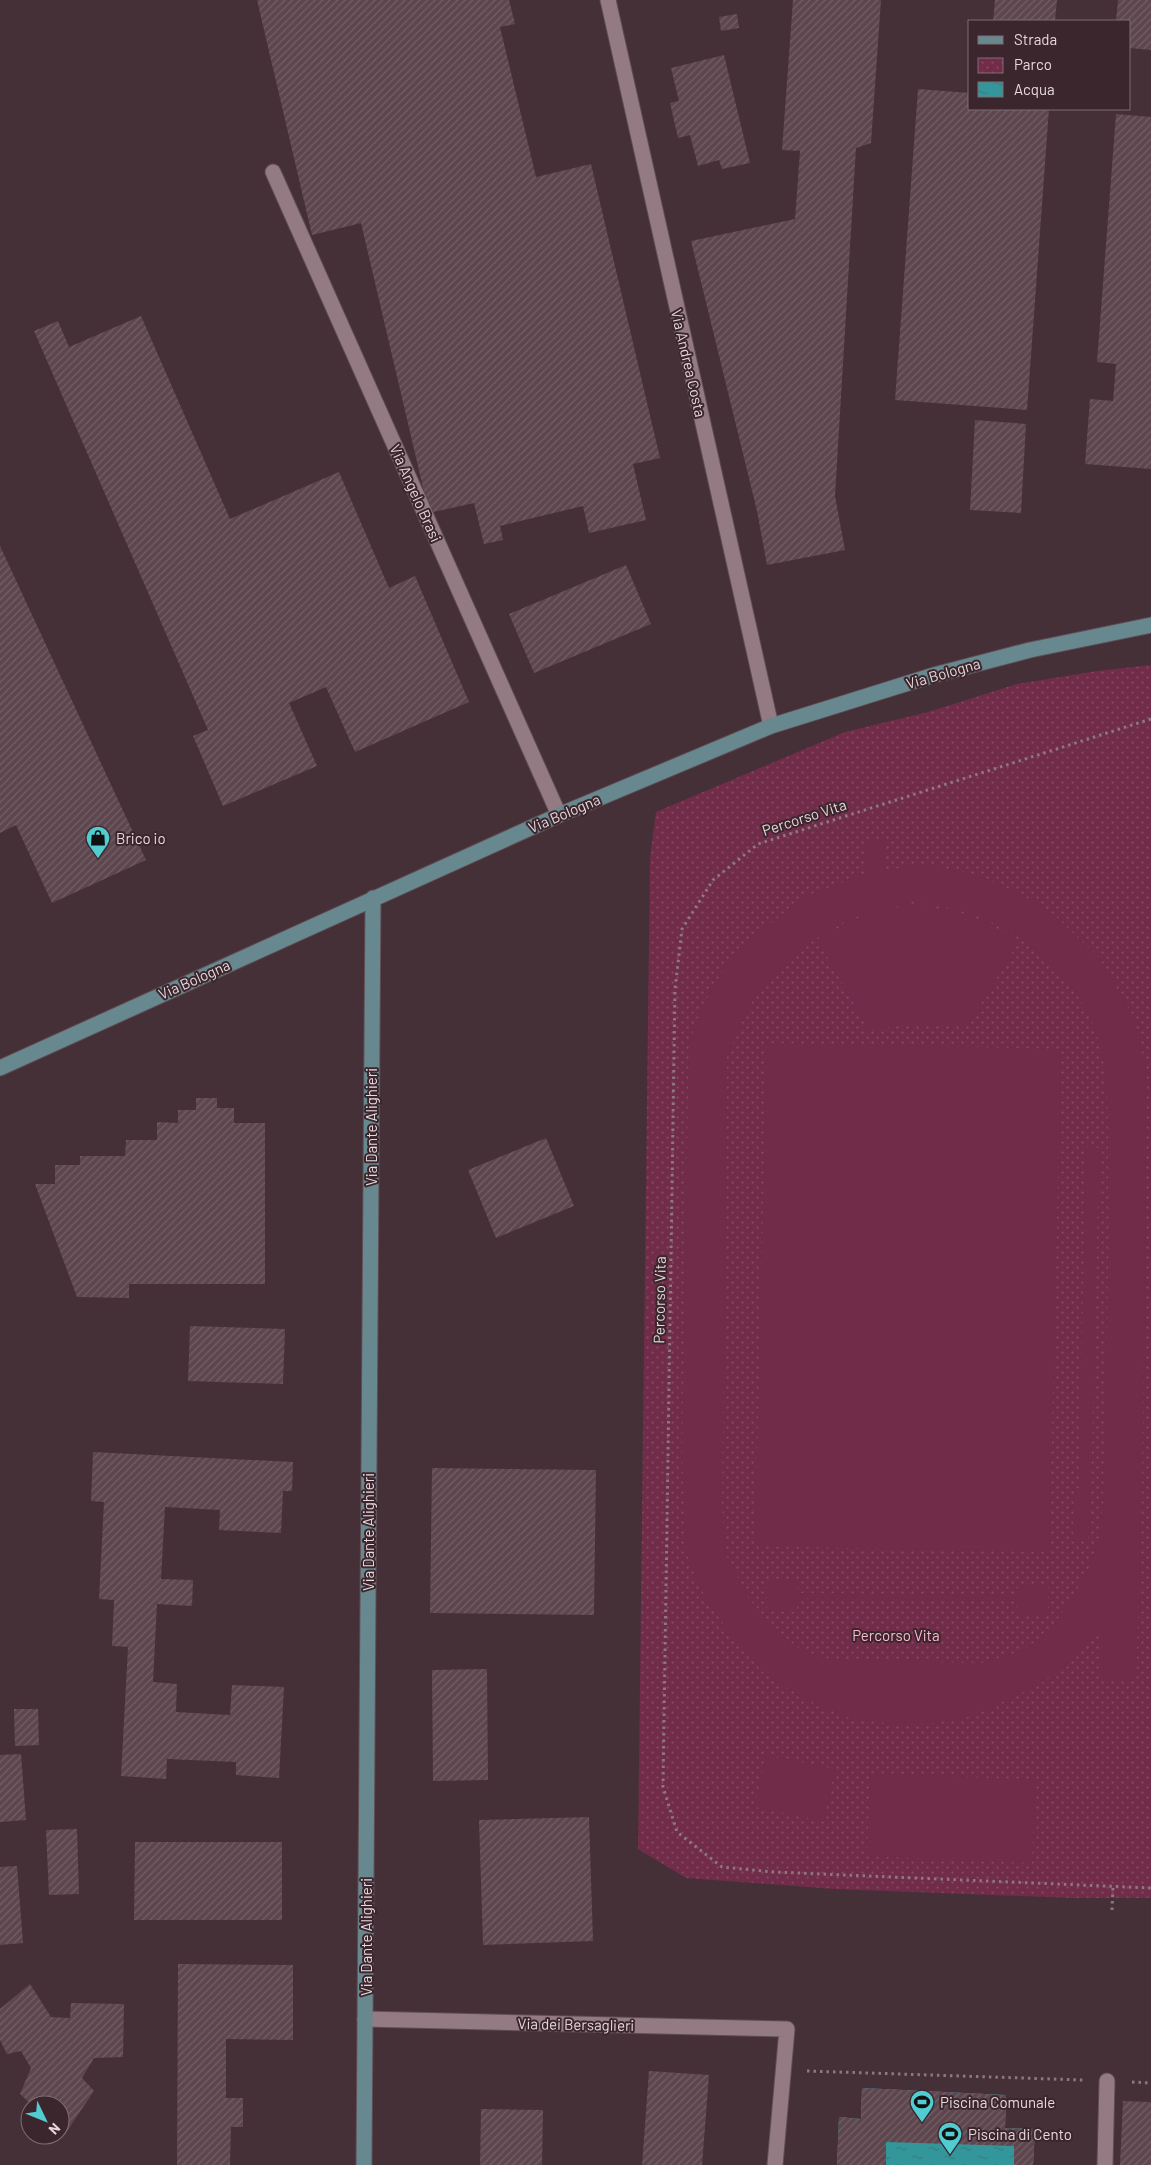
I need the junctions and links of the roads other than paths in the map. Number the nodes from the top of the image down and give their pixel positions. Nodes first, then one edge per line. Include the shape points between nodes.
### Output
1 (608, 0) edge
2 (272, 172) dead end
3 (1151, 625) edge
4 (771, 726) junction
5 (559, 815) junction
6 (373, 898) junction
7 (0, 1068) edge
8 (365, 2019) junction
9 (1107, 2081) road end
10 (364, 2165) edge
11 (775, 2165) edge
12 (1105, 2165) edge

1 - 4 street, Via Andrea Costa
2 - 5 street, Via Angelo Brasi
3 - 4 street, Via Bologna via 1030,650 934,675
4 - 5 street, Via Bologna
5 - 6 street, Via Bologna
6 - 7 street, Via Bologna
6 - 8 street, Via Dante Alighieri
8 - 10 street, Via Dante Alighieri
8 - 11 street, Via dei Bersaglieri via 787,2029
9 - 12 street

